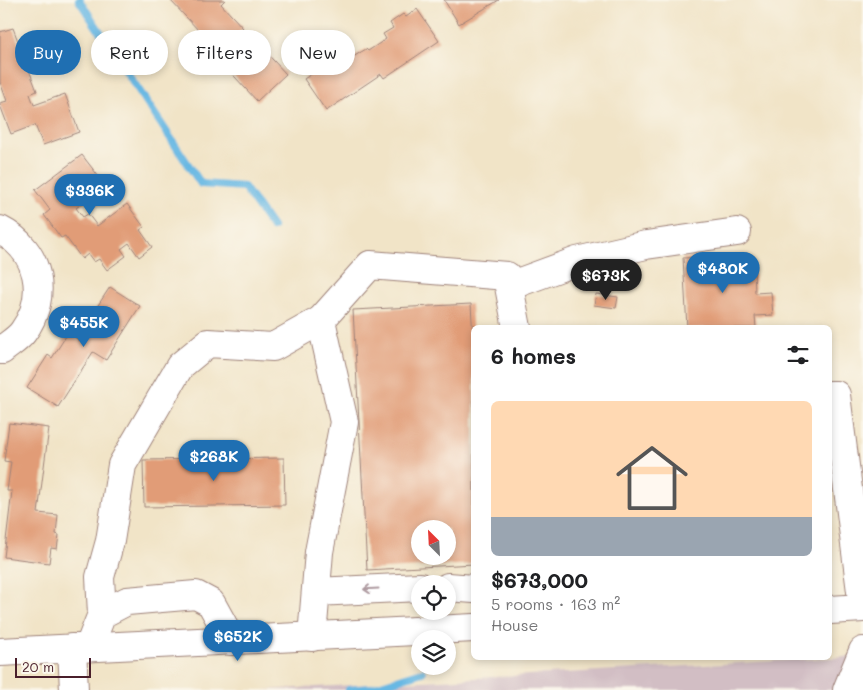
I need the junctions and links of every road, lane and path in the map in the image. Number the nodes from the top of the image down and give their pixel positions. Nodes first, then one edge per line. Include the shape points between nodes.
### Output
1 (0, 230) edge
2 (737, 232) dead end
3 (509, 286) junction
4 (321, 320) junction
5 (517, 325) edge
6 (0, 350) edge
7 (832, 395) edge
8 (841, 529) edge
9 (411, 587) edge
10 (456, 588) edge
11 (471, 589) edge
12 (316, 592) junction
13 (863, 608) edge
14 (832, 610) edge
15 (102, 614) junction
16 (471, 628) edge
17 (312, 636) junction
18 (232, 641) junction
19 (81, 648) junction
20 (863, 651) edge
21 (0, 652) edge
22 (74, 690) edge
23 (847, 690) edge

1 - 6 main road via 26,250 36,269 39,292 34,315 22,334
2 - 3 main road via 646,245 577,261
3 - 4 main road via 508,276 370,265
3 - 5 main road
4 - 12 main road via 344,422 320,552
4 - 15 main road via 273,347 208,343 180,366 122,465 110,541 100,577
7 - 8 main road via 836,395
8 - 13 main road
9 -> 12 main road
10 - 11 main road
12 - 17 main road
13 - 14 main road
15 - 18 main road via 127,601 196,596 211,604
15 - 19 main road
16 - 17 main road
17 - 18 main road
18 - 19 main road
19 - 21 main road
19 - 22 main road
20 - 23 main road

